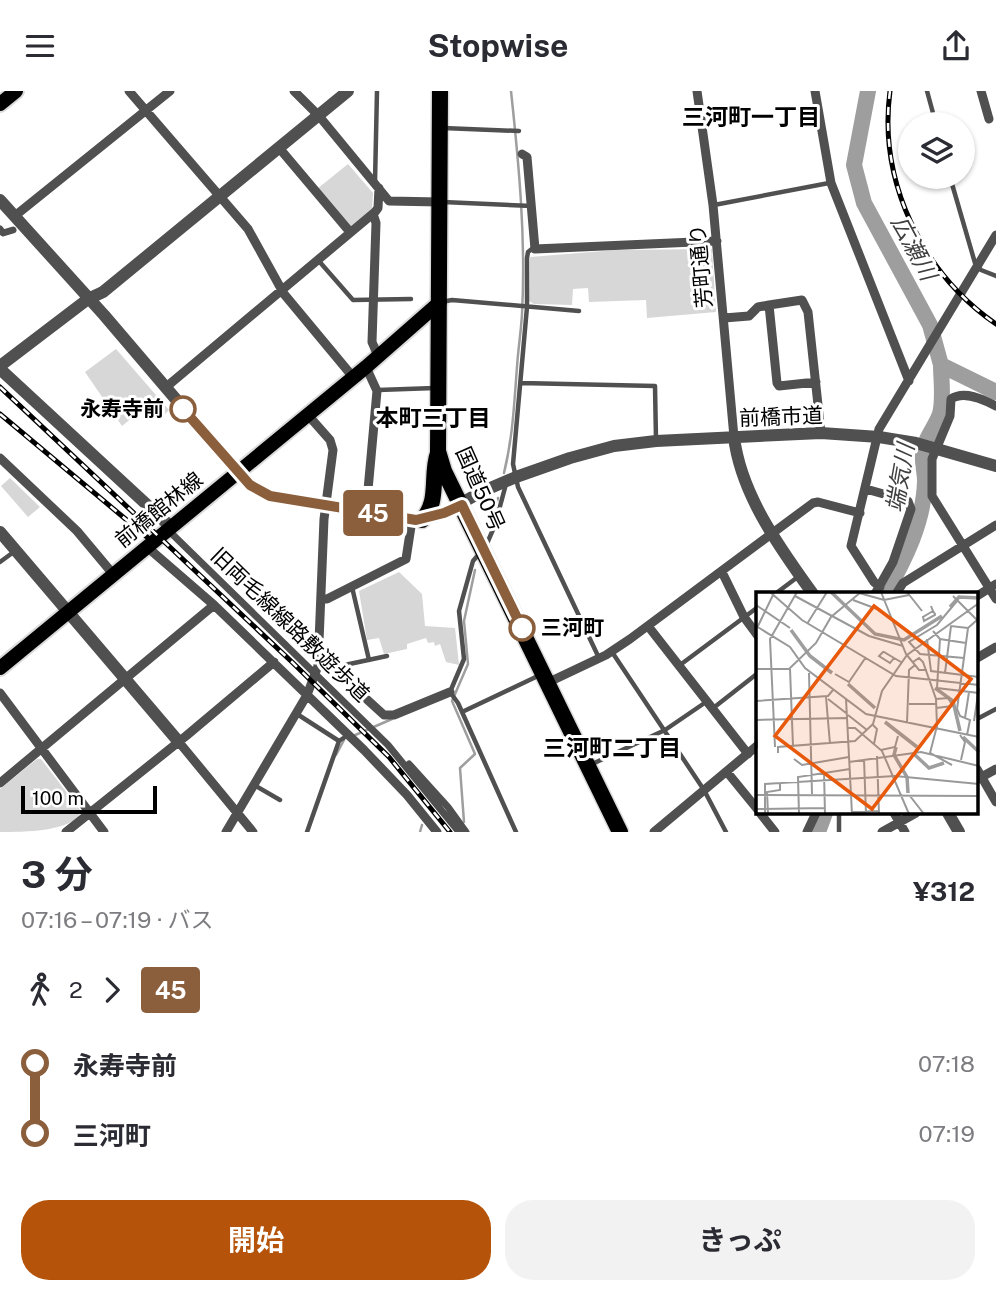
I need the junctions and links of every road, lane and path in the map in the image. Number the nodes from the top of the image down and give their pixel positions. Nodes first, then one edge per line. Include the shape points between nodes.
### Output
1 (16, 91) edge
2 (129, 91) edge
3 (170, 91) edge
4 (294, 91) edge
5 (348, 91) edge
6 (377, 91) edge
7 (440, 91) edge
8 (697, 91) edge
9 (815, 91) edge
10 (927, 91) edge
11 (981, 91) edge
12 (0, 104) edge
13 (147, 110) junction
14 (933, 112) edge
15 (319, 116) junction
16 (989, 119) dead end
17 (440, 128) junction
18 (519, 131) dead end
19 (280, 149) junction
20 (522, 154) dead end
21 (831, 183) junction
22 (377, 185) junction
23 (954, 189) edge
24 (219, 197) junction
25 (0, 200) edge
26 (440, 202) junction
27 (713, 205) junction
28 (533, 206) junction
29 (373, 214) junction
30 (16, 215) junction
31 (13, 230) dead end
32 (1, 232) edge
33 (350, 232) junction
34 (996, 235) edge
35 (717, 241) junction
36 (534, 247) junction
37 (318, 259) junction
38 (977, 267) junction
39 (996, 276) edge
40 (282, 289) junction
41 (88, 299) junction
42 (373, 299) junction
43 (411, 299) dead end
44 (440, 302) junction
45 (769, 305) junction
46 (527, 307) junction
47 (579, 311) dead end
48 (724, 318) junction
49 (378, 356) junction
50 (0, 367) edge
51 (366, 367) junction
52 (353, 377) junction
53 (909, 381) junction
54 (816, 382) junction
55 (521, 383) junction
56 (165, 388) junction
57 (440, 388) junction
58 (377, 391) junction
59 (996, 406) edge
60 (307, 414) junction
61 (821, 433) junction
62 (734, 437) junction
63 (879, 437) junction
64 (656, 441) junction
65 (936, 447) junction
66 (438, 451) junction
67 (0, 458) edge
68 (996, 466) edge
69 (238, 472) junction
70 (511, 479) junction
71 (866, 489) junction
72 (462, 505) junction
73 (325, 506) junction
74 (366, 512) junction
75 (860, 513) junction
76 (417, 520) junction
77 (996, 525) edge
78 (169, 528) junction
79 (0, 532) edge
80 (773, 533) junction
81 (963, 545) junction
82 (147, 547) junction
83 (484, 549) junction
84 (15, 550) junction
85 (0, 562) edge
86 (722, 572) junction
87 (113, 575) junction
88 (800, 576) junction
89 (993, 586) edge
90 (352, 587) junction
91 (877, 591) edge
92 (778, 592) edge
93 (812, 592) edge
94 (897, 592) edge
95 (978, 595) edge
96 (321, 599) junction
97 (996, 599) edge
98 (214, 605) junction
99 (756, 608) edge
100 (68, 611) junction
101 (744, 617) junction
102 (648, 626) junction
103 (756, 633) edge
104 (996, 647) edge
105 (612, 651) junction
106 (387, 656) dead end
107 (978, 657) edge
108 (599, 658) junction
109 (320, 660) junction
110 (369, 660) junction
111 (274, 662) junction
112 (679, 666) junction
113 (0, 668) edge
114 (334, 670) junction
115 (316, 674) junction
116 (756, 674) edge
117 (546, 678) junction
118 (127, 679) junction
119 (450, 692) junction
120 (0, 693) edge
121 (307, 695) junction
122 (708, 706) junction
123 (996, 709) edge
124 (462, 712) junction
125 (296, 713) junction
126 (978, 718) edge
127 (665, 730) junction
128 (349, 735) junction
129 (178, 741) junction
130 (339, 741) junction
131 (388, 745) junction
132 (756, 747) edge
133 (42, 748) junction
134 (748, 754) junction
135 (588, 765) junction
136 (996, 769) edge
137 (727, 772) junction
138 (978, 775) edge
139 (0, 783) edge
140 (254, 785) junction
141 (704, 790) junction
142 (280, 800) dead end
143 (996, 802) edge
144 (756, 808) edge
145 (238, 811) junction
146 (90, 813) junction
147 (761, 815) edge
148 (815, 815) edge
149 (895, 815) edge
150 (912, 815) edge
151 (949, 815) edge
152 (900, 822) junction
153 (66, 832) edge
154 (104, 832) edge
155 (226, 832) edge
156 (253, 832) edge
157 (307, 832) edge
158 (437, 832) edge
159 (459, 832) edge
160 (466, 832) edge
161 (516, 832) edge
162 (620, 832) edge
163 (654, 832) edge
164 (726, 832) edge
165 (775, 832) edge
166 (807, 832) edge
167 (882, 832) edge
168 (905, 832) edge
169 (959, 832) edge

1 - 12 main road
2 - 13 street
3 - 13 street
4 - 15 street
5 - 15 street
6 - 22 lane
7 - 17 highway, 国道50号
8 - 27 street, 芳町通り
9 - 21 street
10 - 14 lane
11 - 16 street
13 - 24 street
13 - 30 street
15 - 19 street
15 - 22 street
17 - 18 lane
17 - 26 highway, 国道50号
19 - 24 street
19 - 33 street
20 - 28 street via 527,157
21 - 27 lane
21 - 53 street
22 - 26 street via 389,201
22 - 29 street via 378,208
23 - 38 lane
24 - 40 street via 252,235
24 - 41 street via 103,292
25 - 30 street
26 - 28 lane
26 - 44 highway, 国道50号
27 - 35 street, 芳町通り
28 - 36 street
29 - 33 street
29 - 42 street
30 - 41 street
31 - 32 street
33 - 37 street
34 - 38 street
35 - 36 street
35 - 48 street, 芳町通り
36 - 46 lane via 527,258
37 - 40 street
37 - 42 lane via 350,299
38 - 39 lane
38 - 53 street
40 - 52 street
40 - 56 street
41 - 50 street
41 - 56 street
42 - 43 lane
42 - 49 street via 372,342
44 - 46 lane
44 - 49 main road, 前橋館林線
44 - 57 highway, 国道50号
45 - 48 street via 758,307 749,316
45 - 54 street via 802,300 806,305
45 - 54 street via 777,383
46 - 47 lane
46 - 55 lane
48 - 62 street, 芳町通り
49 - 51 main road, 前橋館林線
50 - 78 street
51 - 52 main road, 前橋館林線
51 - 58 street
52 - 60 main road, 前橋館林線
53 - 63 street via 879,429
54 - 61 street
55 - 64 lane via 656,386
55 - 70 lane
56 - 69 street
57 - 58 lane
57 - 66 highway, 国道50号
58 - 74 street
59 - 65 street via 957,395 951,399 950,416
60 - 69 main road, 前橋館林線
60 - 73 street via 333,447
61 - 62 street, 前橋市道
61 - 63 street, 前橋市道
62 - 64 street, 前橋市道
62 - 80 street via 744,481
63 - 65 street, 前橋市道
63 - 71 street
64 - 70 street, 前橋市道 via 614,446
65 - 68 street, 前橋市道
65 - 81 street via 932,496
66 - 72 highway, 国道50号
66 - 76 highway via 432,505
67 - 87 street via 77,531
69 - 73 street via 270,496
69 - 78 main road, 前橋館林線
70 - 72 street, 前橋市道
70 - 83 lane
70 - 108 lane
71 - 75 street
71 - 91 street via 910,504 904,536
72 - 76 street, 前橋市道
72 - 83 highway, 国道50号
73 - 74 street
73 - 96 street
74 - 76 street
75 - 80 street via 816,502
75 - 91 street via 852,550
76 - 90 street via 406,559
77 - 81 street
78 - 82 main road, 前橋館林線
78 - 115 street, 旧両毛線線路敷遊歩道
79 - 84 street
80 - 86 street
80 - 88 street
81 - 89 street
81 - 94 street via 903,583
82 - 87 main road, 前橋館林線
82 - 98 street
83 - 117 highway, 国道50号
83 - 119 lane via 473,561 460,611 464,659
84 - 85 lane
84 - 100 street
86 - 101 street
86 - 102 street
87 - 100 main road, 前橋館林線
88 - 92 lane
88 - 93 street
89 - 95 street
89 - 97 street
90 - 96 street
90 - 110 lane
96 - 109 street
98 - 111 street
98 - 118 street
99 - 101 lane
100 - 113 main road, 前橋館林線
100 - 118 street
101 - 103 street
101 - 112 lane
102 - 105 street
102 - 112 street
104 - 107 street
105 - 108 street
105 - 127 lane
106 - 110 lane
108 - 117 street
109 - 114 street
109 - 115 street
110 - 114 lane
111 - 121 street
111 - 129 street
112 - 122 street
114 - 119 street via 388,716
115 - 121 street
115 - 131 street, 旧両毛線線路敷遊歩道
116 - 122 lane
117 - 124 lane
117 - 135 highway, 国道50号
118 - 129 street
118 - 133 street
119 - 124 lane
120 - 133 street
121 - 125 street
121 - 128 street
122 - 127 lane
122 - 134 street
123 - 126 lane
124 - 161 lane
125 - 130 lane
125 - 140 street
127 - 135 lane
127 - 141 lane
128 - 130 lane
128 - 158 street
129 - 145 street
129 - 146 street
130 - 157 lane
131 - 159 street, 旧両毛線線路敷遊歩道
131 - 160 street, 旧両毛線線路敷遊歩道 via 419,773
132 - 134 street
133 - 139 street
133 - 146 street
134 - 137 street
135 - 162 highway, 国道50号
136 - 138 street
137 - 141 street
137 - 144 street
138 - 143 street
140 - 142 lane
140 - 145 street
141 - 163 street
141 - 164 lane
145 - 155 street
145 - 156 street
146 - 153 street
146 - 154 street
147 - 165 street
148 - 166 street
149 - 152 street
150 - 152 street
151 - 169 street
152 - 167 street
152 - 168 street

